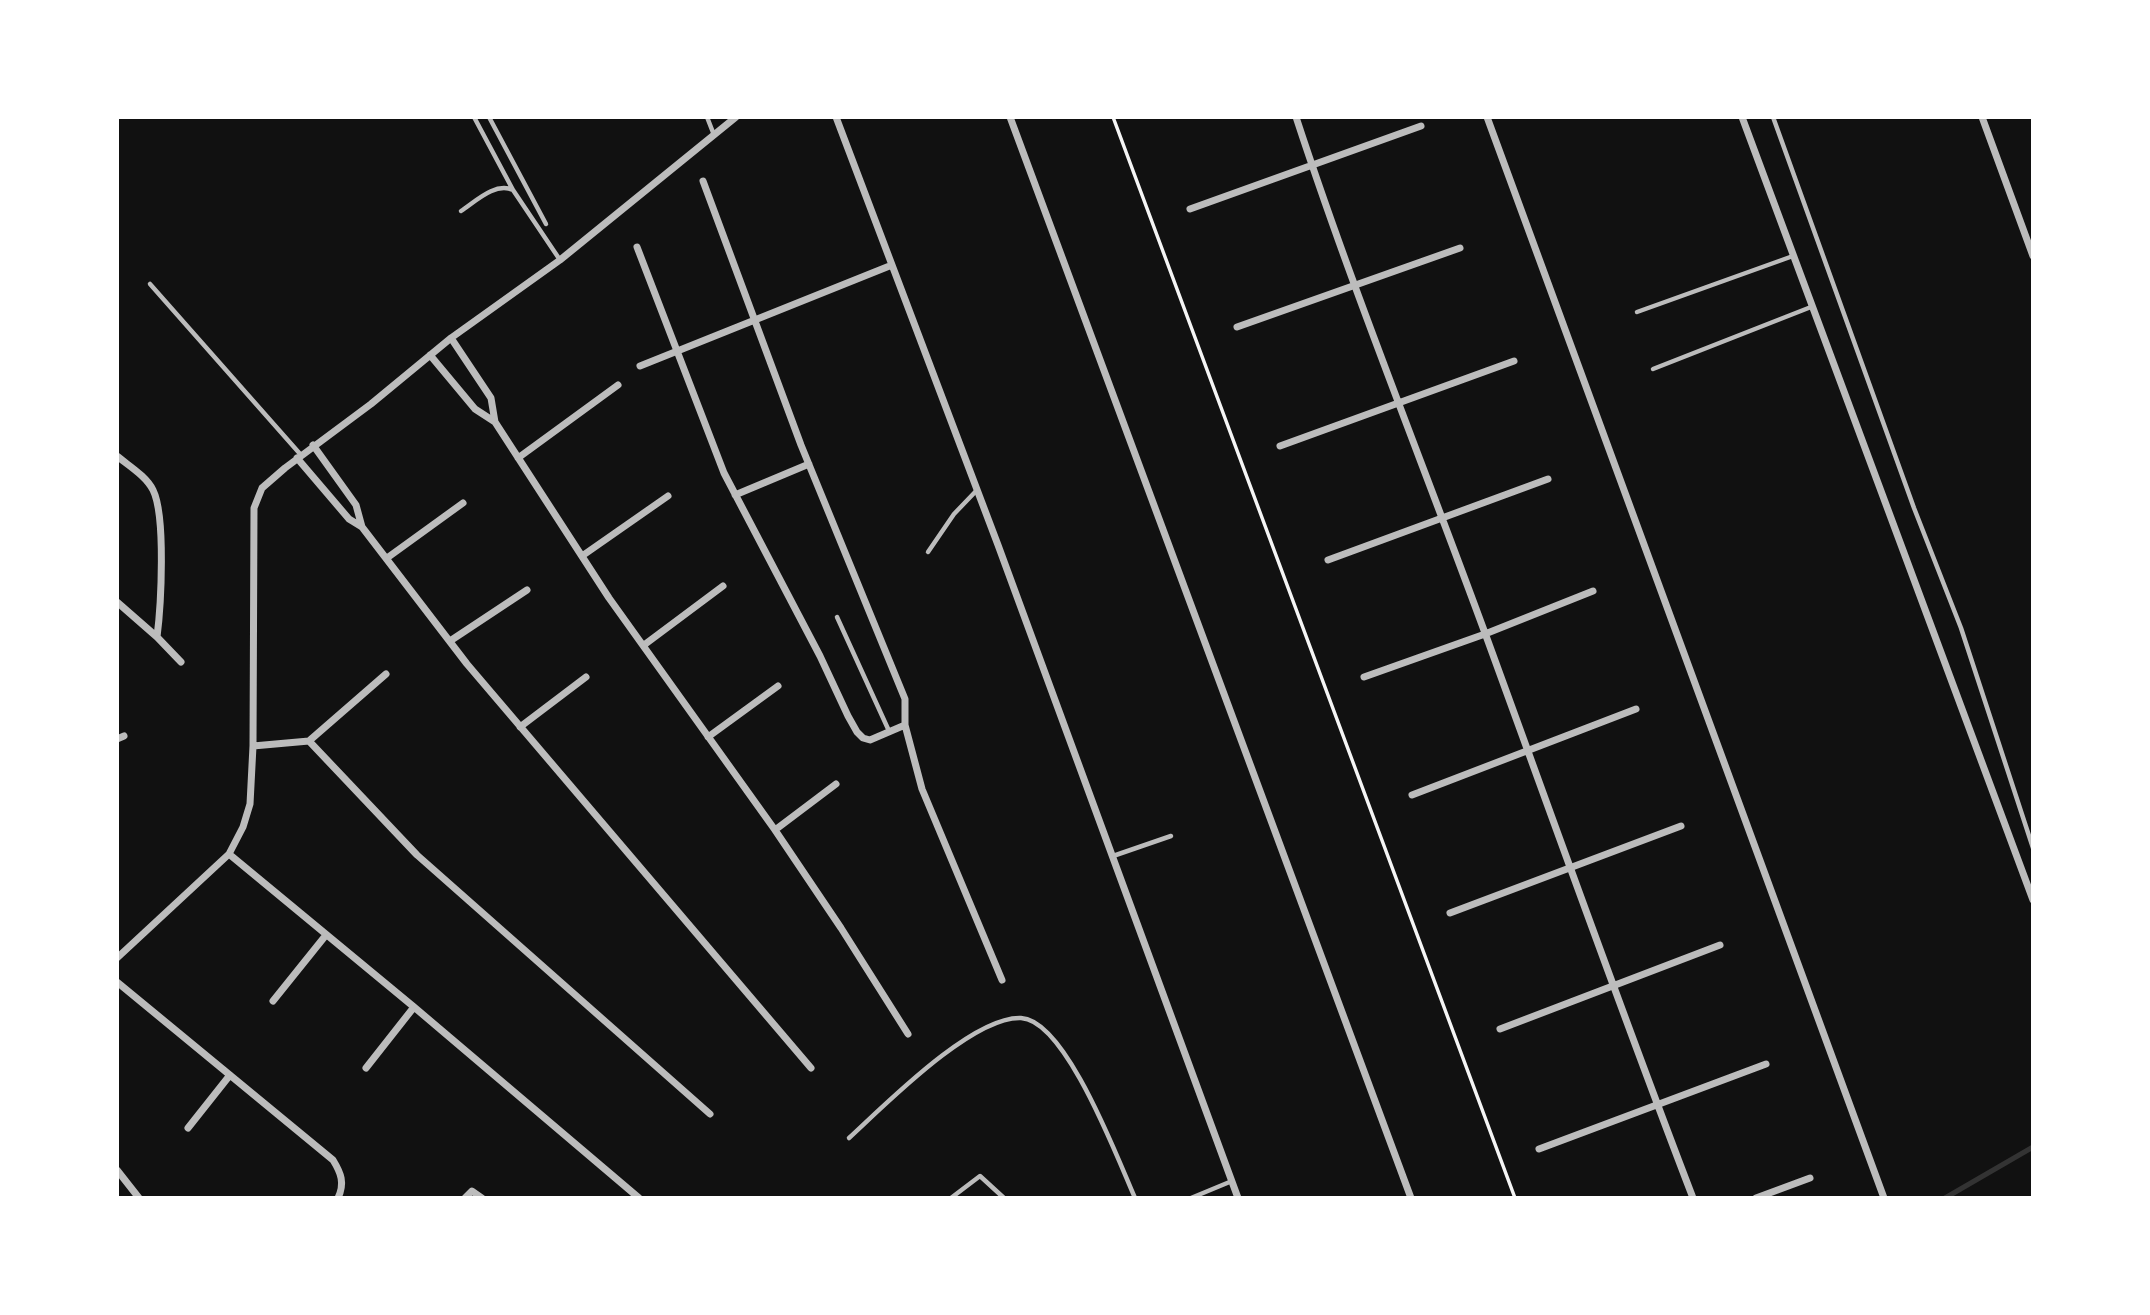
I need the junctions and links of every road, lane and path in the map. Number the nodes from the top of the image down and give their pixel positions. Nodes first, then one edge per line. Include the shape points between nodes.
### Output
1 (474, 117) edge
2 (489, 117) edge
3 (707, 117) edge
4 (736, 117) edge
5 (836, 117) edge
6 (1010, 117) edge
7 (1113, 117) edge
8 (1296, 117) edge
9 (1487, 117) edge
10 (1742, 117) edge
11 (1773, 117) edge
12 (1982, 117) edge
13 (1421, 126) dead end
14 (714, 136) junction
15 (1311, 163) junction
16 (704, 181) dead end
17 (513, 190) junction
18 (1190, 209) dead end
19 (461, 211) dead end
20 (546, 224) dead end
21 (637, 247) dead end
22 (1460, 248) dead end
23 (1793, 256) junction
24 (2033, 257) edge
25 (560, 260) junction
26 (892, 265) junction
27 (150, 284) dead end
28 (1354, 287) junction
29 (1811, 307) junction
30 (1637, 312) dead end
31 (755, 320) junction
32 (1237, 327) dead end
33 (451, 338) junction
34 (678, 350) junction
35 (430, 355) junction
36 (1514, 362) dead end
37 (640, 366) dead end
38 (1653, 369) dead end
39 (618, 385) dead end
40 (1398, 403) junction
41 (495, 422) junction
42 (313, 445) junction
43 (1280, 446) dead end
44 (117, 456) edge
45 (299, 457) junction
46 (518, 458) junction
47 (810, 464) junction
48 (1548, 479) dead end
49 (977, 491) junction
50 (735, 495) junction
51 (668, 496) dead end
52 (463, 503) dead end
53 (1441, 518) junction
54 (362, 527) junction
55 (928, 552) dead end
56 (582, 556) junction
57 (387, 558) junction
58 (1328, 560) dead end
59 (723, 586) dead end
60 (527, 590) dead end
61 (1593, 591) dead end
62 (117, 602) edge
63 (836, 617) dead end
64 (1485, 634) junction
65 (158, 637) junction
66 (450, 641) junction
67 (644, 645) junction
68 (181, 662) dead end
69 (386, 674) dead end
70 (586, 677) dead end
71 (1364, 677) dead end
72 (778, 685) dead end
73 (1636, 709) dead end
74 (905, 725) junction
75 (520, 727) junction
76 (889, 732) junction
77 (708, 737) junction
78 (309, 741) junction
79 (253, 746) junction
80 (1526, 750) junction
81 (836, 785) dead end
82 (1412, 795) dead end
83 (1681, 826) dead end
84 (775, 830) junction
85 (1171, 836) dead end
86 (2033, 848) edge
87 (229, 854) junction
88 (1112, 856) junction
89 (1570, 868) junction
90 (2033, 900) edge
91 (1451, 913) dead end
92 (326, 934) junction
93 (1720, 945) dead end
94 (117, 958) edge
95 (1002, 980) dead end
96 (117, 982) edge
97 (1613, 985) junction
98 (273, 1001) dead end
99 (414, 1007) junction
100 (1500, 1029) dead end
101 (908, 1034) dead end
102 (1766, 1064) dead end
103 (366, 1068) dead end
104 (811, 1068) dead end
105 (230, 1075) junction
106 (1657, 1105) junction
107 (710, 1114) dead end
108 (188, 1128) dead end
109 (849, 1138) dead end
110 (1539, 1149) dead end
111 (117, 1170) edge
112 (1810, 1178) dead end
113 (1232, 1181) junction
114 (139, 1198) edge
115 (338, 1198) edge
116 (466, 1198) edge
117 (482, 1198) edge
118 (639, 1198) edge
119 (951, 1198) edge
120 (1004, 1198) edge
121 (1135, 1198) edge
122 (1191, 1198) edge
123 (1238, 1198) edge
124 (1411, 1198) edge
125 (1515, 1198) edge
126 (1693, 1198) edge
127 (1756, 1198) edge
128 (1884, 1198) edge

1 - 17 lane
2 - 20 lane
3 - 14 lane
4 - 14 street
5 - 26 street
6 - 124 street
7 - 125 path
8 - 15 street
9 - 128 street
10 - 23 street
11 - 86 lane via 1961,628
12 - 24 street
13 - 15 street
14 - 25 street
15 - 18 street
15 - 28 street
16 - 31 street
17 - 19 lane via 495,189
17 - 25 lane
21 - 34 street
22 - 28 street
23 - 29 street
23 - 30 lane
25 - 33 street
26 - 31 street
26 - 49 street
27 - 45 lane
28 - 32 street
28 - 40 street
29 - 38 lane
29 - 90 street
31 - 34 street
31 - 47 street
33 - 35 street
33 - 41 street via 491,398
34 - 37 street
34 - 50 street
35 - 41 street via 475,408
35 - 42 street
36 - 40 street
39 - 46 street
40 - 43 street
40 - 53 street
41 - 46 street
42 - 45 street
42 - 54 street via 356,505
44 - 65 street via 146,481 157,500
45 - 54 street via 349,519
45 - 79 street via 262,488 254,508
46 - 56 street
47 - 50 street
47 - 74 street via 905,699
48 - 53 street
49 - 55 lane via 954,514
49 - 88 street
50 - 76 street via 857,732 870,740
51 - 56 street
52 - 57 street
53 - 58 street
53 - 64 street
54 - 57 street
56 - 67 street
57 - 66 street
59 - 67 street
60 - 66 street
61 - 64 street
62 - 65 street
63 - 76 lane
64 - 71 street
64 - 80 street
65 - 68 street
66 - 75 street
67 - 77 street
69 - 78 street
70 - 75 street
72 - 77 street
73 - 80 street
74 - 76 street
74 - 95 street via 922,789
75 - 104 street
77 - 84 street
78 - 79 street
78 - 107 street via 417,855
79 - 87 street via 250,804
80 - 82 street
80 - 89 street
81 - 84 street
83 - 89 street
84 - 101 street
85 - 88 lane
87 - 92 street
87 - 94 street
88 - 113 street
89 - 91 street
89 - 97 street
92 - 98 street
92 - 99 street
93 - 97 street
96 - 105 street
97 - 100 street
97 - 106 street
99 - 103 street
99 - 118 street
102 - 106 street
105 - 108 street
105 - 115 street via 333,1160 341,1172
106 - 110 street
106 - 126 street
109 - 121 lane via 942,1054 1002,1021 1022,1018 1035,1023 1056,1043 1081,1078
111 - 114 street
112 - 127 street
113 - 122 lane
113 - 123 street
116 - 117 street via 472,1191
119 - 120 lane via 980,1176

